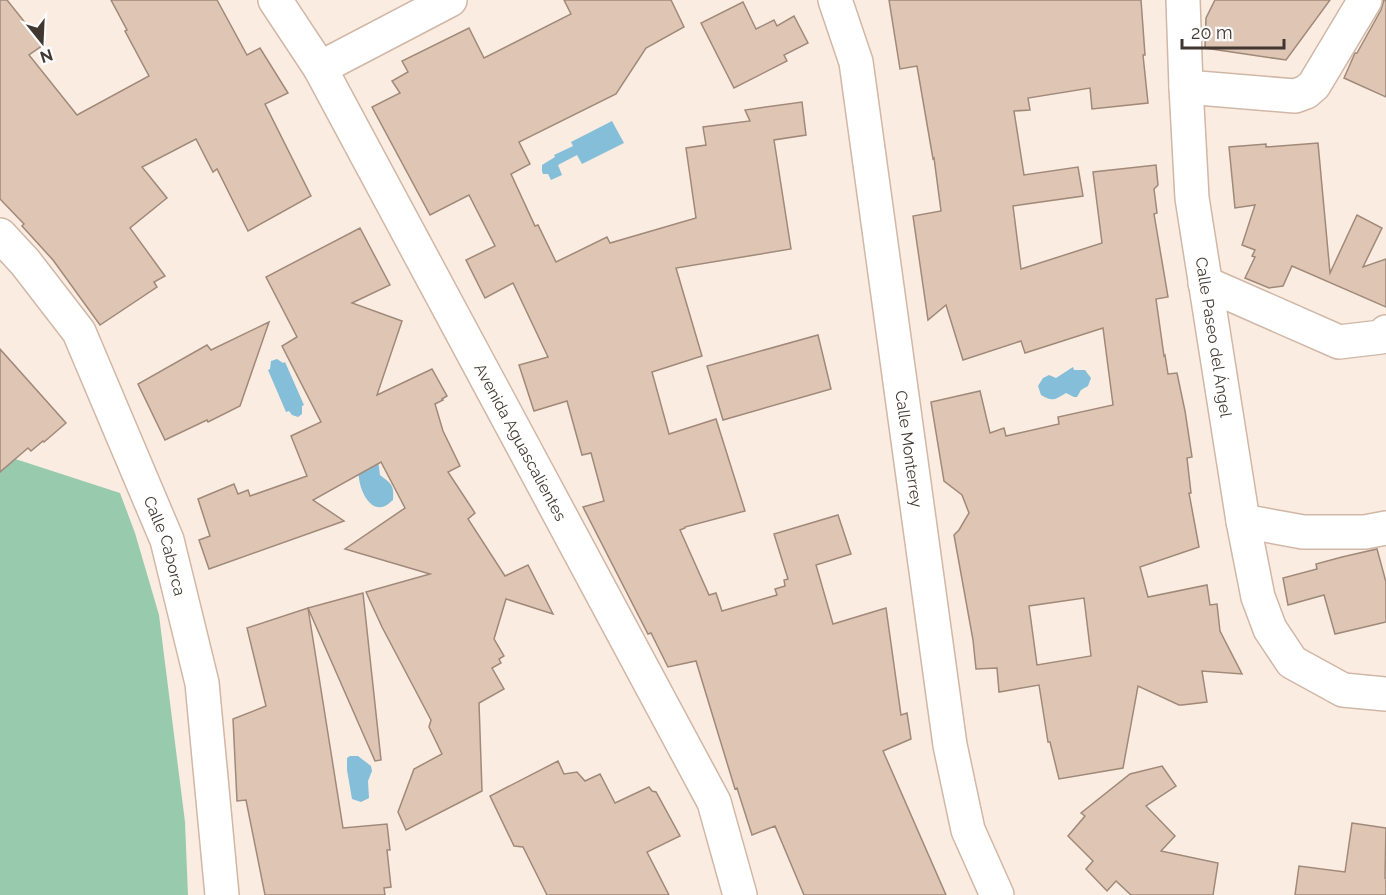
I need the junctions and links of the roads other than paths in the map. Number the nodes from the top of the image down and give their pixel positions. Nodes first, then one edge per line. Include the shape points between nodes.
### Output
1 (275, 0) edge
2 (450, 0) edge
3 (835, 0) edge
4 (1183, 0) edge
5 (1365, 0) edge
6 (320, 68) junction
7 (1186, 87) junction
8 (0, 235) edge
9 (1205, 283) junction
10 (1386, 332) edge
11 (1243, 521) junction
12 (1386, 528) edge
13 (1386, 694) edge
14 (222, 895) edge
15 (740, 895) edge
16 (997, 895) edge

1 - 6 street, Avenida Aguascalientes
2 - 6 street
3 - 16 street, Calle Monterrey via 856,62 950,745 968,830
4 - 7 street, Calle Paseo del Ángel
5 - 7 street via 1314,86 1306,92 1295,96
6 - 15 street, Avenida Aguascalientes via 714,802
7 - 9 street, Calle Paseo del Ángel via 1192,198
8 - 14 street, Calle Caborca via 79,332 167,540 202,683
9 - 10 street via 1338,342 1381,337
9 - 11 street, Calle Paseo del Ángel
11 - 12 street via 1304,532
11 - 13 street, Calle Paseo del Ángel via 1258,597 1270,629 1292,662 1342,690

